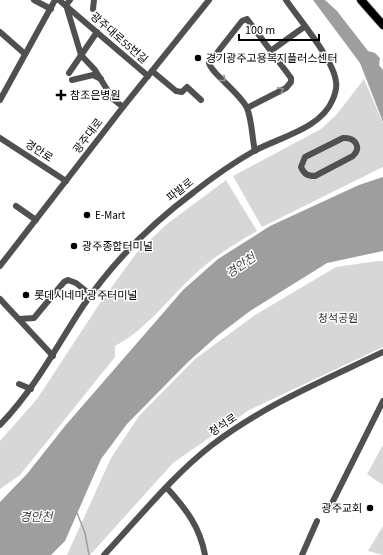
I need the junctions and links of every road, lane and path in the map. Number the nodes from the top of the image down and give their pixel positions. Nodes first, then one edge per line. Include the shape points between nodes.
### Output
1 (34, 0) edge
2 (55, 0) edge
3 (59, 0) edge
4 (94, 0) edge
5 (209, 0) edge
6 (286, 0) edge
7 (361, 0) edge
8 (68, 3) edge
9 (51, 9) junction
10 (93, 9) dead end
11 (382, 21) edge
12 (304, 27) junction
13 (0, 32) edge
14 (96, 32) junction
15 (272, 50) junction
16 (26, 54) junction
17 (81, 54) junction
18 (69, 73) dead end
19 (150, 74) junction
20 (72, 80) dead end
21 (102, 80) junction
22 (0, 100) edge
23 (202, 100) dead end
24 (123, 107) junction
25 (247, 108) junction
26 (0, 138) edge
27 (343, 138) joint
28 (254, 151) junction
29 (66, 181) junction
30 (16, 206) dead end
31 (36, 220) junction
32 (0, 266) edge
33 (91, 295) junction
34 (0, 299) edge
35 (19, 319) junction
36 (383, 352) edge
37 (53, 356) junction
38 (19, 384) dead end
39 (30, 389) junction
40 (383, 401) edge
41 (0, 425) edge
42 (167, 488) junction
43 (329, 509) dead end
44 (317, 521) dead end
45 (104, 555) edge
46 (206, 555) edge
47 (302, 555) edge

1 - 9 street
2 - 9 street
3 - 8 street, 광주대로55번길
4 - 10 street
5 - 19 street, 광주대로
6 - 12 street, 파발로
7 - 11 main road
8 - 14 street, 광주대로55번길
8 - 17 street
9 - 16 street
12 - 15 street
12 - 28 street, 파발로 via 332,67 336,82 334,98 326,112 316,121
13 - 16 street
14 - 17 street
14 - 19 street, 광주대로55번길
25 -> 15 street via 286,88 291,82 290,74
15 -> 25 street via 249,20 244,19 210,60 211,68 234,90
16 - 22 street
17 - 18 street
17 - 21 street
19 - 23 street, 광주대로55번길 via 176,91 182,92 187,87
19 - 24 street, 광주대로
20 - 21 street via 93,75
21 - 24 street via 113,99
24 - 29 street, 광주대로
25 - 28 street
26 - 29 street, 경안로
27 - 27 street via 355,141 358,146 357,153 315,176 304,173 301,167 305,157
28 - 33 street, 파발로 via 204,184 167,213 113,266
29 - 31 street, 광주대로
30 - 31 street
31 - 32 street, 광주대로
33 - 35 street via 68,280 34,318
33 - 37 street, 파발로
34 - 35 street
35 - 37 street
36 - 42 street, 청석로 via 291,397 237,427 206,450
37 - 39 street, 파발로
38 - 39 street
39 - 41 street, 파발로
40 - 43 street
42 - 45 street, 청석로
42 - 46 street via 192,517
44 - 47 street

